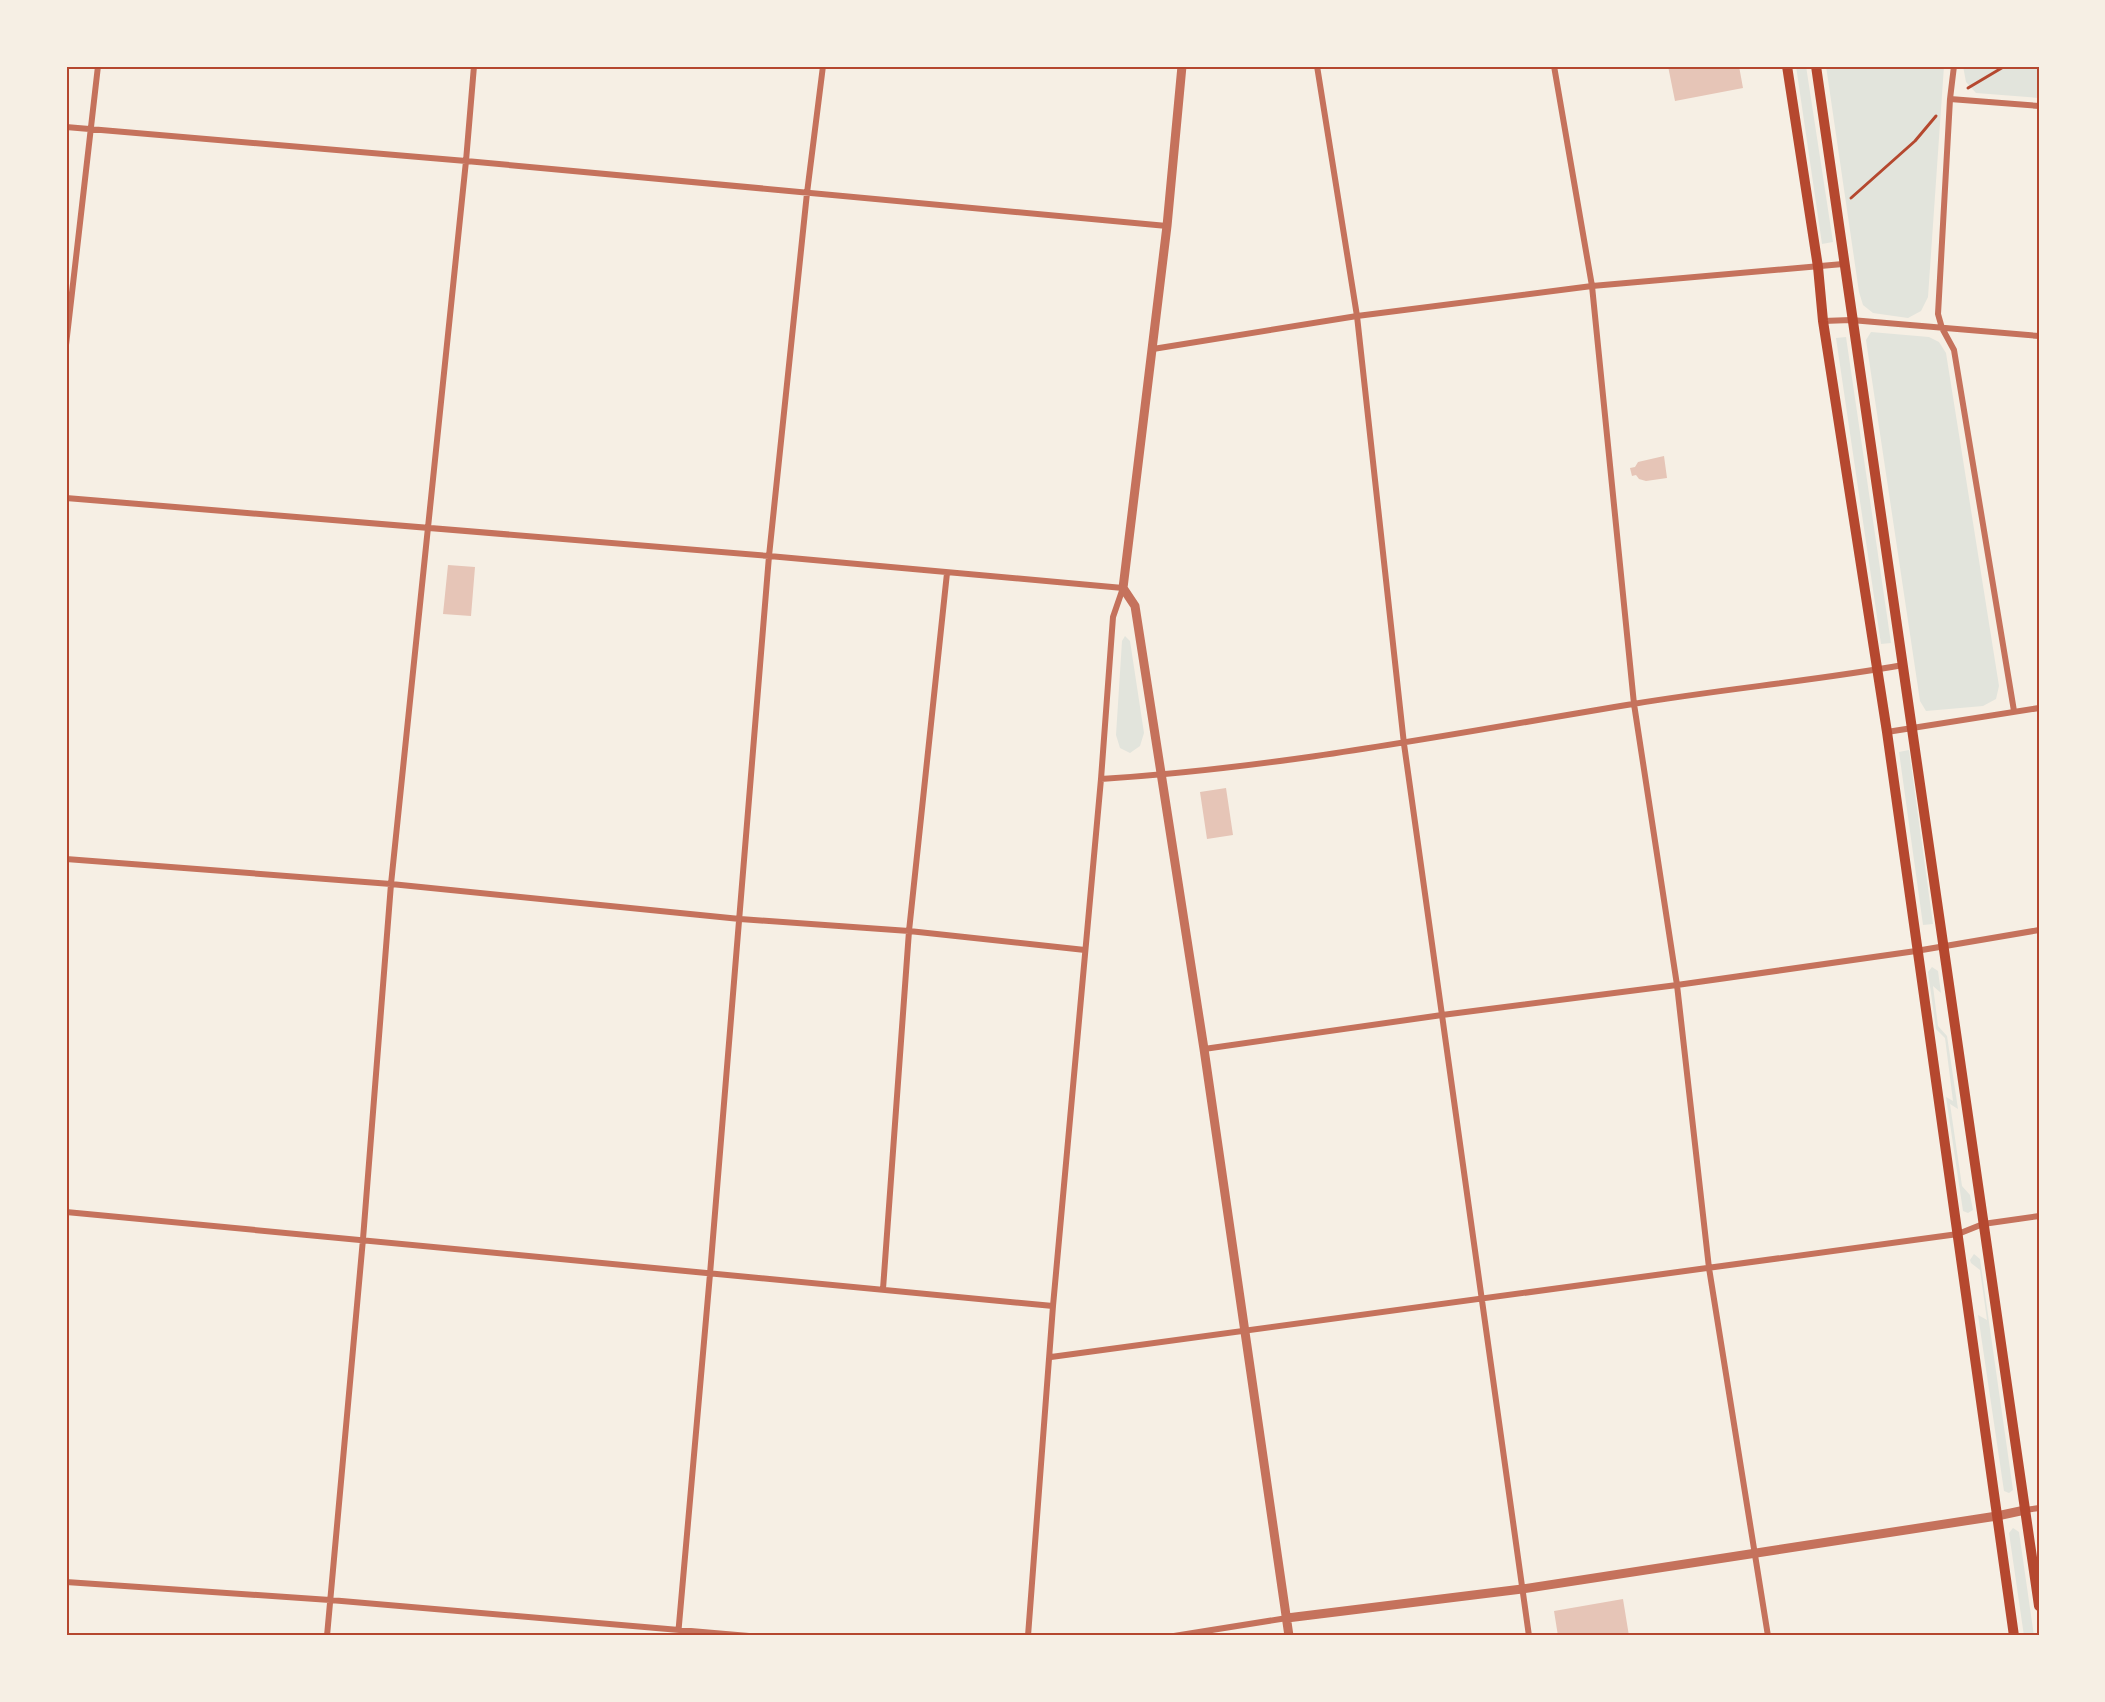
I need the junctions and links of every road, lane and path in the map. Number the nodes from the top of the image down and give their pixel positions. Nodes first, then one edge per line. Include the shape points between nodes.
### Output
1 (98, 66) edge
2 (474, 66) edge
3 (823, 66) edge
4 (1182, 66) edge
5 (1317, 66) edge
6 (1554, 66) edge
7 (1787, 66) edge
8 (1816, 66) edge
9 (1954, 66) edge
10 (2005, 66) edge
11 (1950, 99) junction
12 (2039, 106) edge
13 (66, 127) edge
14 (91, 128) junction
15 (466, 161) junction
16 (807, 194) junction
17 (1838, 214) junction
18 (1167, 226) junction
19 (1843, 264) junction
20 (1818, 267) junction
21 (1592, 286) junction
22 (1357, 316) junction
23 (1851, 320) junction
24 (1823, 321) junction
25 (1942, 328) junction
26 (2039, 336) edge
27 (66, 345) edge
28 (1153, 348) junction
29 (66, 498) edge
30 (428, 529) junction
31 (769, 556) junction
32 (947, 573) junction
33 (1123, 588) junction
34 (1903, 665) junction
35 (1877, 670) junction
36 (1634, 704) junction
37 (2039, 708) edge
38 (2014, 711) junction
39 (1911, 727) junction
40 (1887, 732) junction
41 (1404, 744) junction
42 (1163, 776) junction
43 (1101, 779) junction
44 (66, 860) edge
45 (391, 884) junction
46 (740, 919) junction
47 (2039, 930) edge
48 (909, 931) junction
49 (1945, 945) junction
50 (1085, 950) junction
51 (1917, 951) junction
52 (1677, 985) junction
53 (1442, 1015) junction
54 (1204, 1049) junction
55 (66, 1212) edge
56 (2039, 1216) edge
57 (1983, 1224) junction
58 (1958, 1234) junction
59 (363, 1239) junction
60 (1709, 1268) junction
61 (710, 1274) junction
62 (883, 1289) junction
63 (1482, 1299) junction
64 (1053, 1306) junction
65 (1244, 1332) junction
66 (1051, 1357) junction
67 (2039, 1508) edge
68 (2025, 1510) junction
69 (1997, 1516) junction
70 (1756, 1552) junction
71 (66, 1582) edge
72 (1522, 1589) junction
73 (330, 1600) junction
74 (2039, 1606) edge
75 (1287, 1618) junction
76 (678, 1633) edge
77 (327, 1636) edge
78 (749, 1636) edge
79 (1028, 1636) edge
80 (1174, 1636) edge
81 (1289, 1636) edge
82 (1529, 1636) edge
83 (1768, 1636) edge
84 (2014, 1636) edge

1 - 14 street
2 - 15 street
3 - 16 street
4 - 18 street
5 - 22 street
6 - 21 street
7 - 20 main road
8 - 17 main road
9 - 11 street
10 - 11 path
11 - 12 street
11 - 17 path via 1915,141 1853,195
11 - 25 street via 1938,314
13 - 14 street
14 - 15 street
14 - 27 street
15 - 16 street
15 - 30 street
16 - 18 street
16 - 31 street
17 - 19 main road
18 - 28 street
19 - 20 street
19 - 23 main road
20 - 21 street
20 - 24 main road
21 - 22 street
21 - 36 street
22 - 28 street
22 - 41 street
23 - 24 street
23 - 25 street
23 - 34 main road
24 - 35 main road
25 - 26 street
25 - 38 street via 1954,350
28 - 33 street
29 - 30 street
30 - 31 street
30 - 45 street
31 - 32 street
31 - 46 street
32 - 33 street
32 - 48 street
33 - 42 street via 1135,606
33 - 43 street via 1113,617
34 - 35 street
34 - 39 main road
35 - 36 street
35 - 40 main road
36 - 41 street
36 - 52 street
37 - 38 street
38 - 39 street
39 - 40 street
39 - 49 main road
40 - 51 main road
41 - 42 street
41 - 53 street
42 - 43 street
42 - 54 street
43 - 50 street
44 - 45 street
45 - 46 street
45 - 59 street
46 - 48 street
46 - 61 street
47 - 49 street
48 - 50 street
48 - 62 street
49 - 51 street
49 - 57 main road
50 - 64 street
51 - 52 street
51 - 58 main road
52 - 53 street
52 - 60 street
53 - 54 street
53 - 63 street
54 - 65 street
55 - 59 street
56 - 57 street
57 - 58 street
57 - 68 main road
58 - 60 street
58 - 69 main road
59 - 61 street
59 - 73 street
60 - 63 street
60 - 70 street
61 - 62 street
61 - 76 street
62 - 64 street
63 - 65 street
63 - 72 street
64 - 66 street
65 - 66 street
65 - 75 street
66 - 79 street
67 - 68 street
68 - 69 street
68 - 74 main road
69 - 70 street
69 - 84 main road
70 - 72 street
70 - 83 street
71 - 73 street
72 - 75 street
72 - 82 street
73 - 76 street
73 - 77 street
75 - 80 street
75 - 81 street
76 - 78 street

